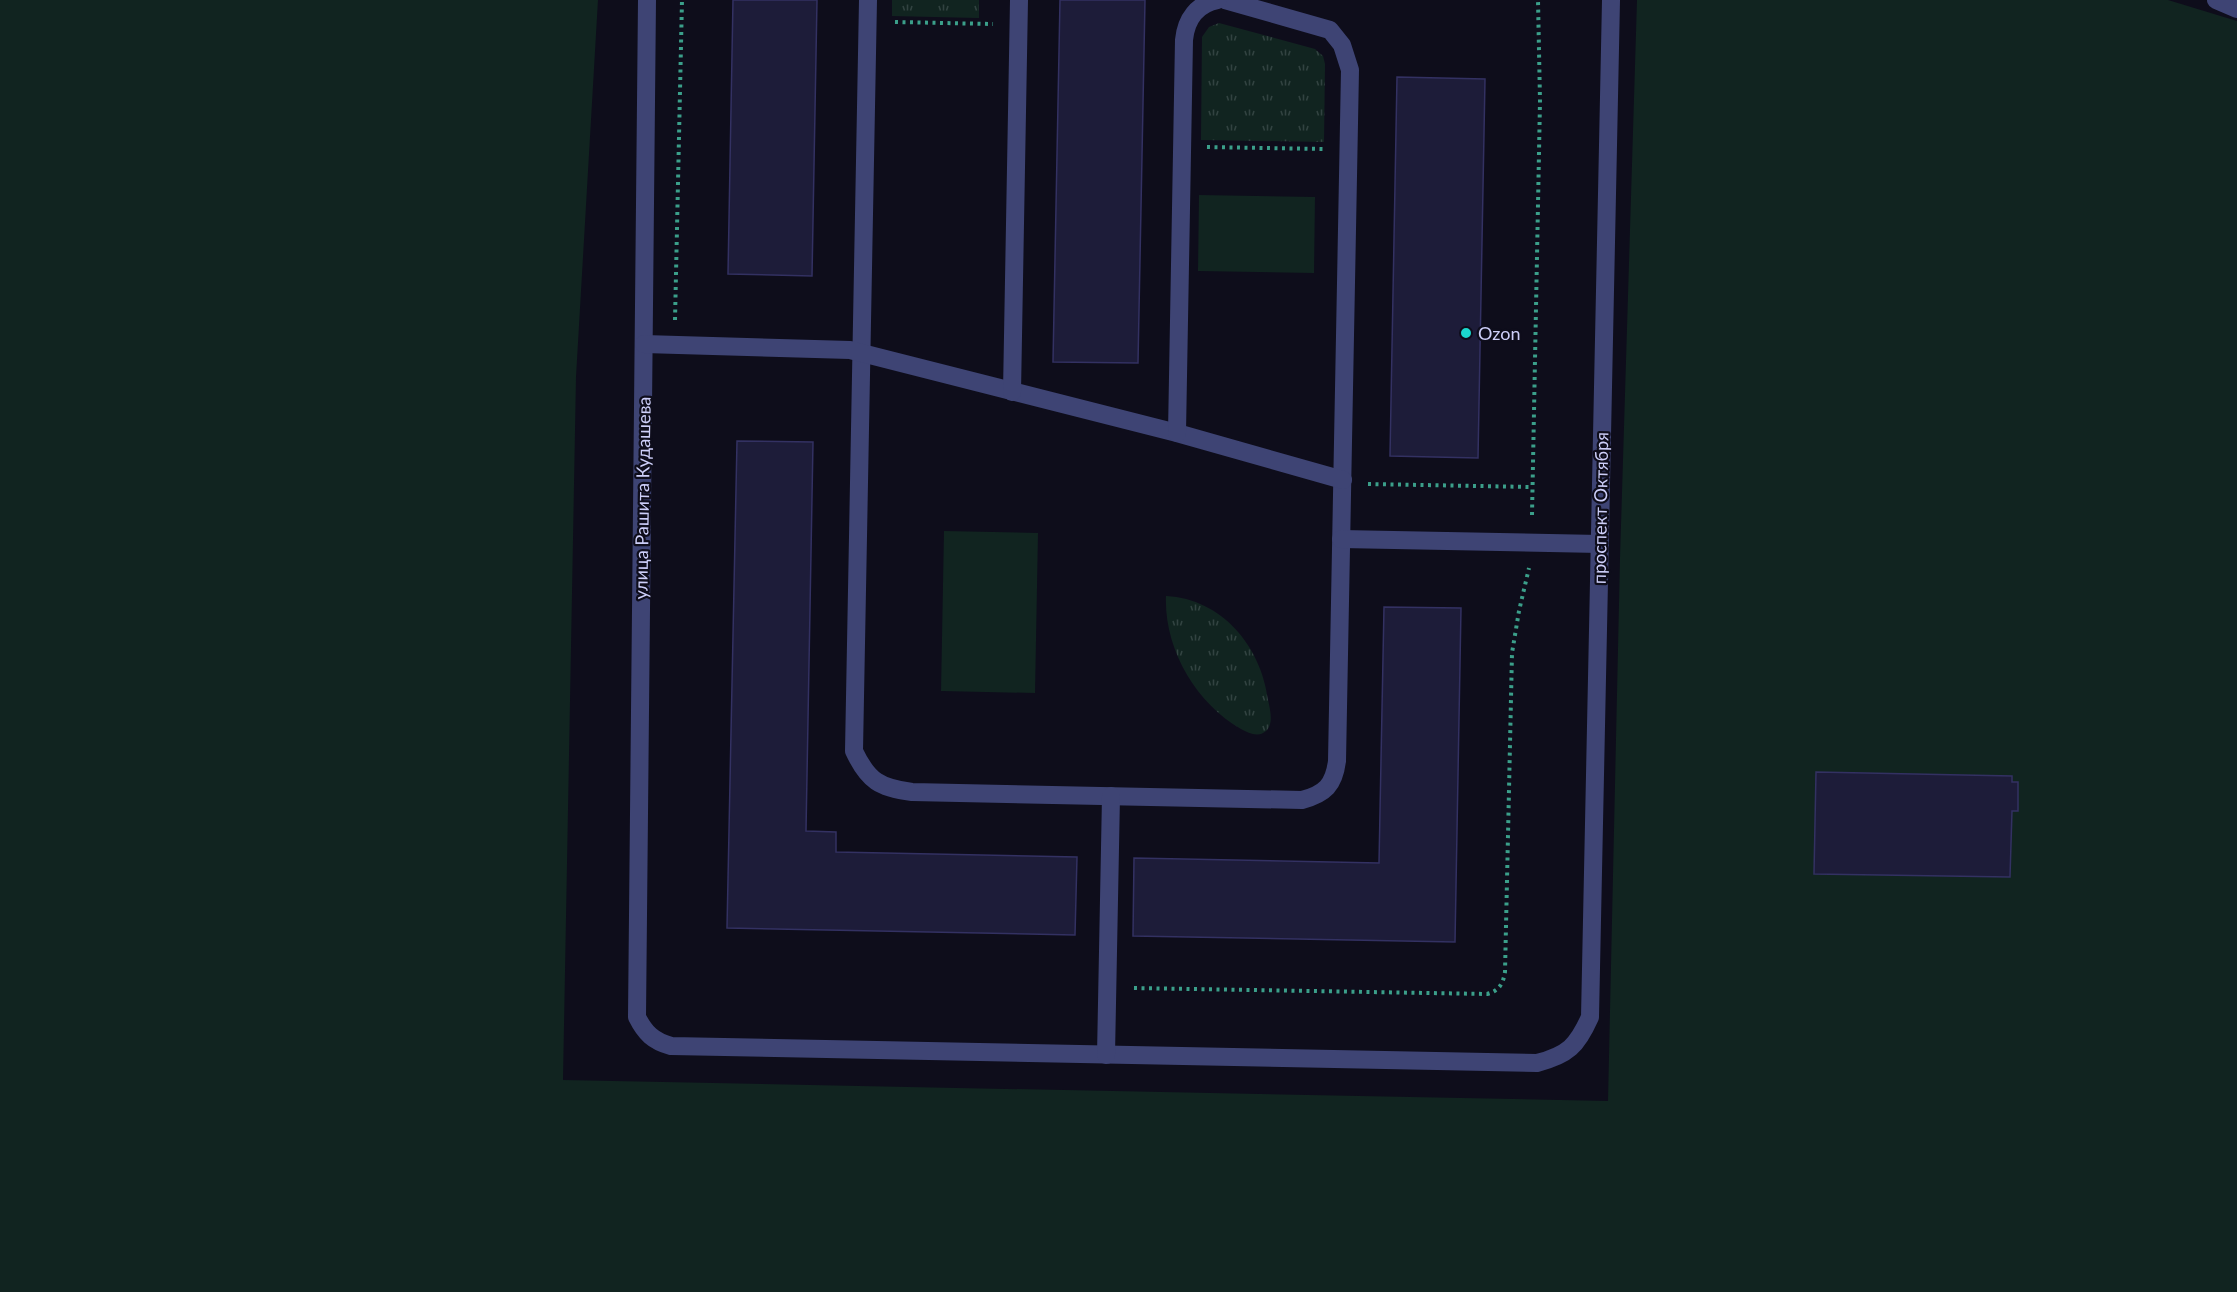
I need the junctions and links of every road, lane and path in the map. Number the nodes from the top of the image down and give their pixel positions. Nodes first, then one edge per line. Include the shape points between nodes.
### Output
1 (647, 0) edge
2 (682, 0) edge
3 (868, 0) edge
4 (1019, 0) edge
5 (1218, 0) edge
6 (1224, 0) edge
7 (1538, 0) edge
8 (1611, 0) edge
9 (2216, 0) edge
10 (2237, 9) edge
11 (868, 21) junction
12 (1019, 24) junction
13 (1182, 146) junction
14 (1349, 150) junction
15 (644, 344) junction
16 (675, 344) junction
17 (861, 352) junction
18 (1012, 392) junction
19 (1177, 433) junction
20 (1343, 482) junction
21 (1532, 487) junction
22 (1341, 539) junction
23 (1531, 543) junction
24 (1600, 544) junction
25 (1110, 796) junction
26 (1107, 987) junction
27 (1590, 1017) joint
28 (1106, 1055) junction

1 - 15 street, улица Рашита Кудашева
2 - 16 path
3 - 11 street
4 - 12 street
5 - 13 street via 1200,7 1185,30
6 - 14 street via 1330,30 1337,38 1350,70
7 - 21 path via 1540,101
8 - 24 street, проспект Октября
9 - 10 street
11 - 12 path
11 - 17 street
12 - 18 street
13 - 14 path
13 - 19 street
14 - 20 street
15 - 16 street
15 - 28 street, улица Рашита Кудашева via 637,1017 643,1029 651,1038 671,1046
16 - 17 street
17 - 18 street
17 - 25 street via 854,751 862,769 890,789 912,792
18 - 19 street
19 - 20 street
20 - 21 path
20 - 22 street
21 - 23 path
22 - 23 street
22 - 25 street via 1337,761 1335,776 1325,790 1302,800
23 - 24 street
23 - 26 path via 1512,653 1505,972 1499,988 1487,994
24 - 27 street, проспект Октября
25 - 26 street
26 - 28 street
27 - 28 street, улица Рашита Кудашева via 1571,1049 1537,1063

